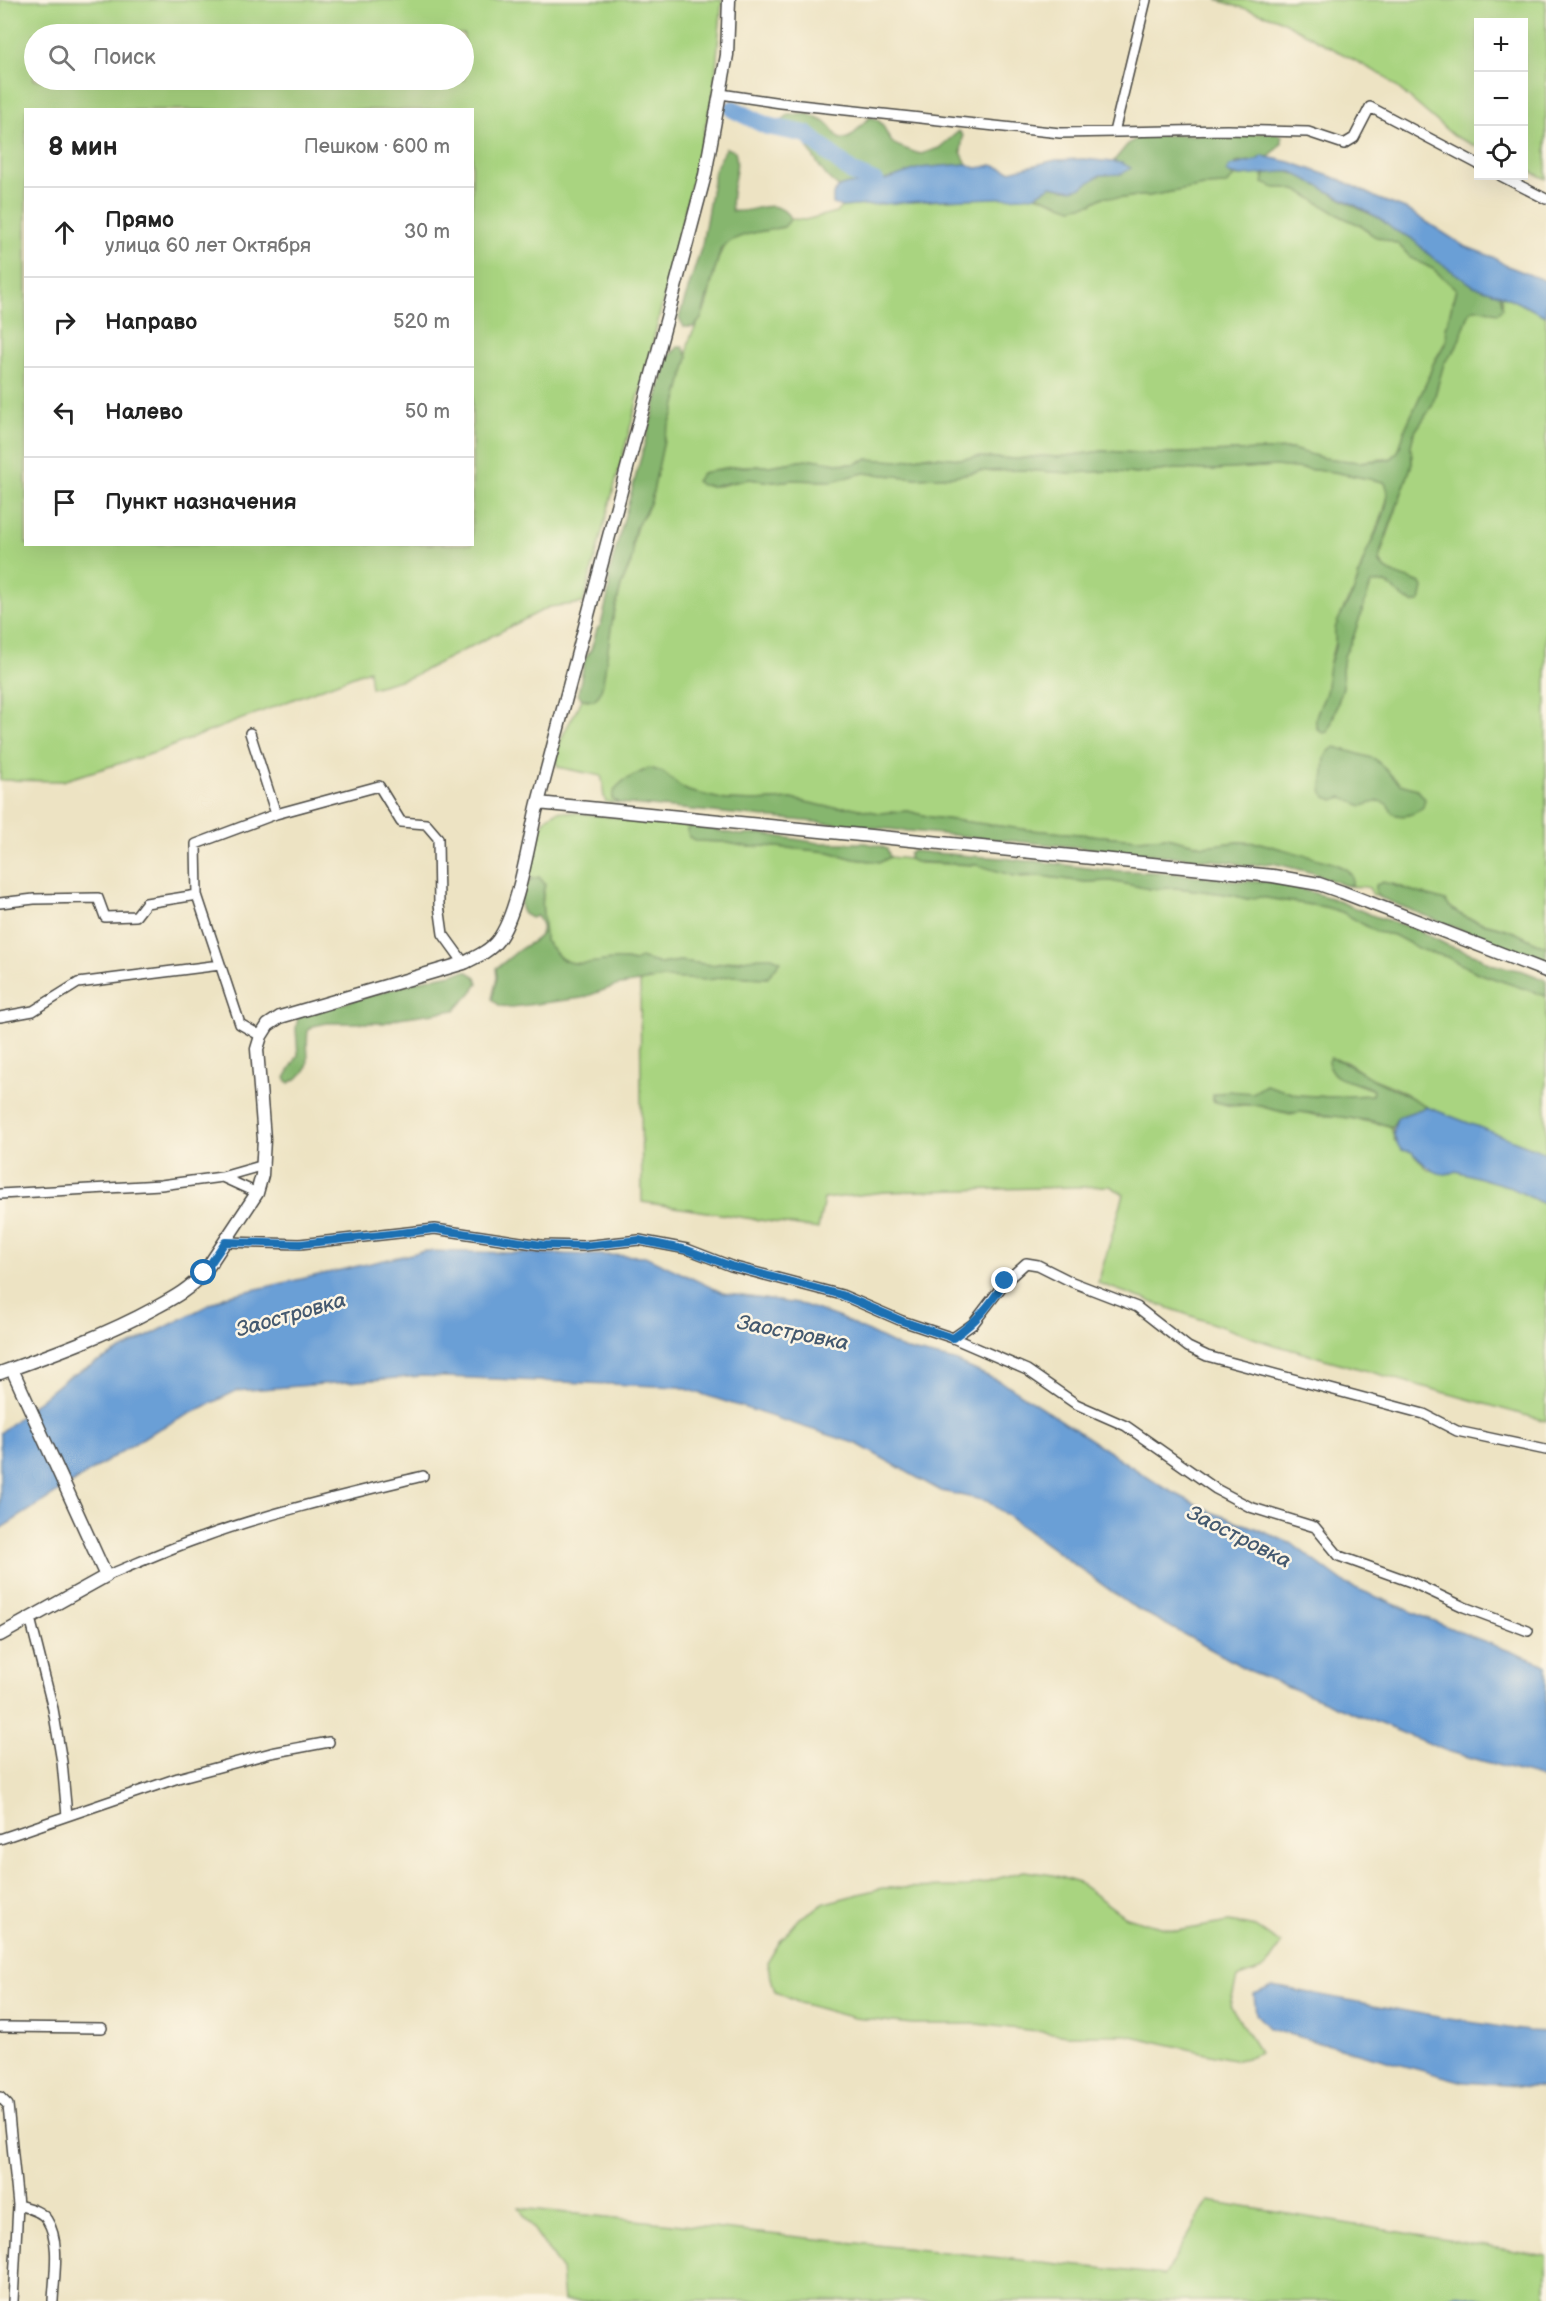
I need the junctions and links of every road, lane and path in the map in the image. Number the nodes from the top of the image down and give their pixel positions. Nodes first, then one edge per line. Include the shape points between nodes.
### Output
1 (729, 0) edge
2 (1146, 0) edge
3 (721, 94) junction
4 (1114, 132) junction
5 (1474, 161) edge
6 (1509, 180) edge
7 (1546, 199) edge
8 (250, 733) dead end
9 (538, 802) junction
10 (276, 814) junction
11 (196, 895) junction
12 (0, 903) edge
13 (464, 963) junction
14 (220, 965) junction
15 (1546, 971) edge
16 (0, 1017) edge
17 (261, 1036) junction
18 (264, 1165) junction
19 (222, 1177) junction
20 (257, 1193) junction
21 (0, 1194) edge
22 (225, 1242) junction
23 (953, 1338) junction
24 (6, 1371) edge
25 (1546, 1450) edge
26 (423, 1476) dead end
27 (106, 1576) junction
28 (30, 1618) junction
29 (1528, 1631) dead end
30 (0, 1635) edge
31 (329, 1742) dead end
32 (67, 1815) junction
33 (0, 1839) edge
34 (0, 2027) edge
35 (102, 2028) dead end
36 (0, 2097) edge
37 (18, 2205) junction
38 (13, 2301) edge
39 (53, 2301) edge

1 - 3 street
2 - 4 street
3 - 4 street via 1060,133
3 - 9 street via 683,264
4 - 5 street via 1308,132 1344,144 1354,138 1370,107
6 - 7 street
8 - 10 street
9 - 13 street via 505,927 498,941
9 - 15 street via 1273,876 1342,891
10 - 11 street via 196,844
10 - 13 street via 379,786 401,822 426,824 438,838 443,934
11 - 12 street via 146,903 136,916 105,917 98,898
11 - 14 street
13 - 17 street via 295,1011 268,1025
14 - 16 street via 78,983 33,1011
14 - 17 street via 240,1024
17 - 18 street via 258,1049
18 - 19 street
18 - 20 street
19 - 20 street
19 - 21 street via 161,1185
20 - 22 street
22 - 23 street via 300,1244 435,1229 542,1245 583,1246 639,1240 842,1295
22 - 24 street via 194,1285 183,1292 120,1327
23 - 25 street via 973,1324 1019,1267 1026,1263 1038,1265 1137,1307 1188,1347 1207,1356 1424,1414 1457,1431
23 - 29 street via 1027,1370 1076,1404 1126,1426 1216,1489 1251,1507 1315,1527 1339,1556
24 - 27 street via 25,1399
26 - 27 street via 304,1505 201,1537
27 - 28 street
28 - 30 street
28 - 32 street via 53,1709
31 - 32 street via 178,1778
32 - 33 street
34 - 35 street
36 - 37 street via 8,2105
37 - 38 street
37 - 39 street via 47,2219 55,2242

